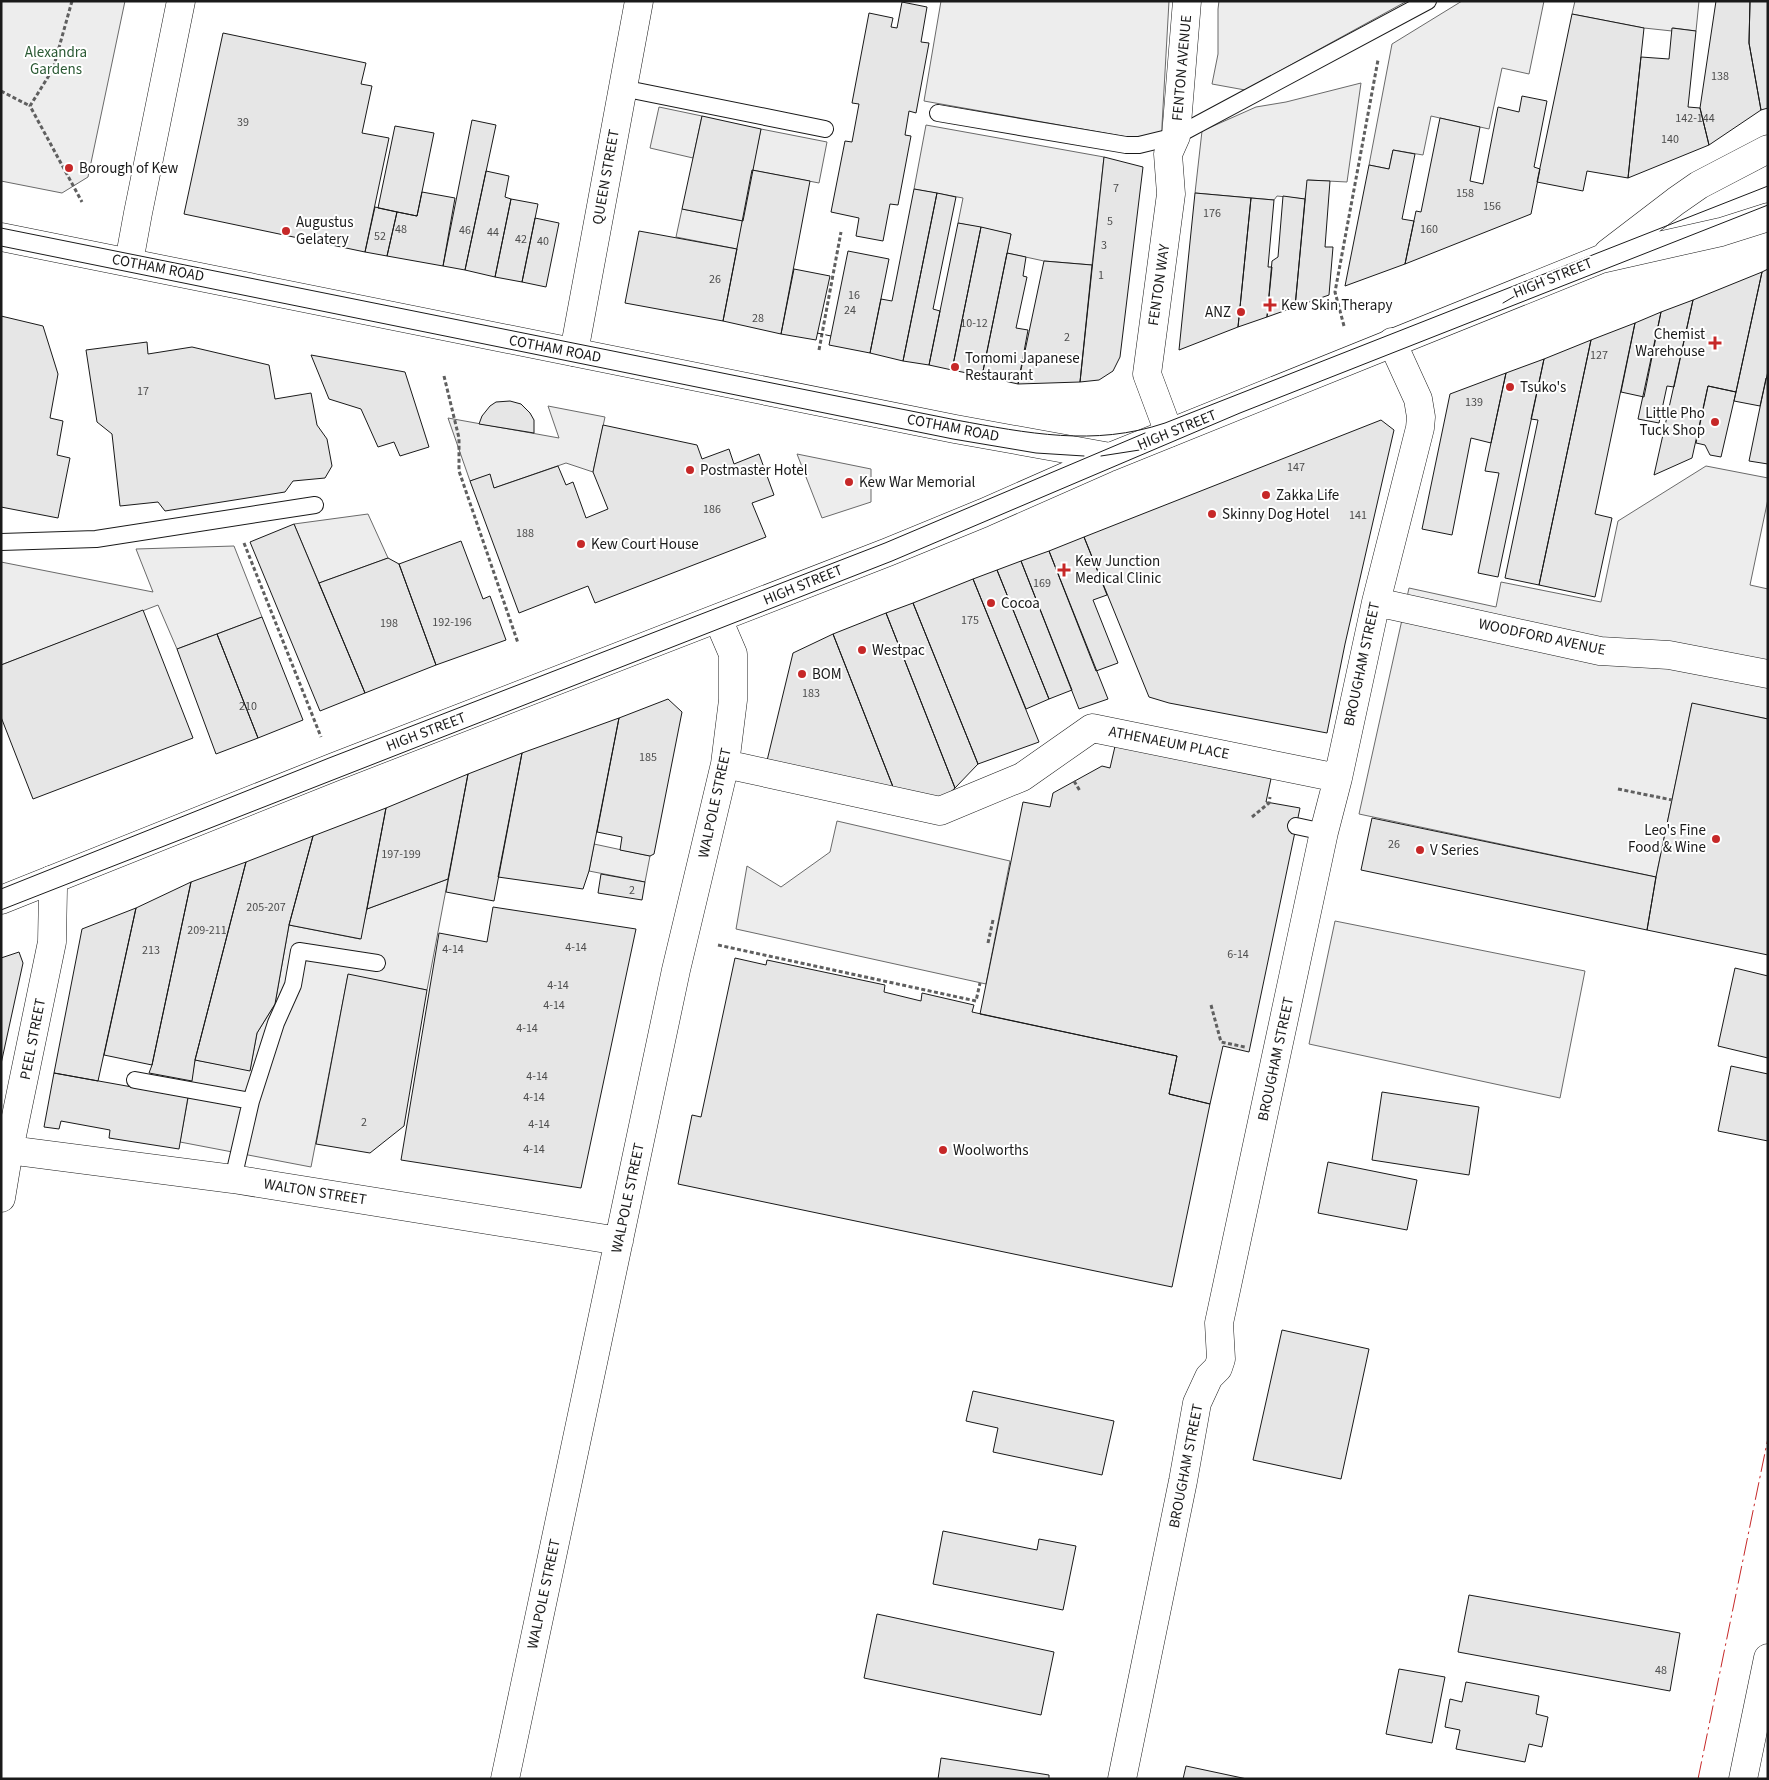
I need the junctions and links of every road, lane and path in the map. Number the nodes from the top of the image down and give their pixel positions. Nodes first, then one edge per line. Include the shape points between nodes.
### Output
1 (72, 1) edge
2 (181, 1) edge
3 (639, 1) edge
4 (1187, 1) edge
5 (1428, 1) edge
6 (1384, 26) junction
7 (622, 88) junction
8 (1, 92) edge
9 (30, 106) junction
10 (938, 113) dead end
11 (825, 129) dead end
12 (1176, 136) junction
13 (1768, 149) edge
14 (82, 202) dead end
15 (1768, 217) edge
16 (841, 232) dead end
17 (1, 237) edge
18 (1601, 259) junction
19 (129, 262) junction
20 (1392, 342) junction
21 (819, 350) dead end
22 (574, 352) junction
23 (1354, 357) junction
24 (444, 376) dead end
25 (1169, 433) junction
26 (1110, 457) junction
27 (315, 505) dead end
28 (234, 518) junction
29 (1, 542) edge
30 (1376, 602) junction
31 (718, 619) junction
32 (518, 643) dead end
33 (1768, 674) edge
34 (725, 764) junction
35 (334, 767) junction
36 (1338, 778) junction
37 (1618, 789) dead end
38 (1672, 800) dead end
39 (1269, 803) dead end
40 (1252, 817) dead end
41 (1296, 826) dead end
42 (1324, 832) junction
43 (51, 880) junction
44 (1, 900) edge
45 (994, 920) dead end
46 (988, 943) dead end
47 (718, 945) dead end
48 (378, 963) dead end
49 (980, 983) dead end
50 (1211, 1005) dead end
51 (1253, 1048) dead end
52 (136, 1080) dead end
53 (251, 1101) junction
54 (9, 1150) junction
55 (233, 1180) junction
56 (2, 1194) edge
57 (1, 1198) edge
58 (619, 1240) junction
59 (1768, 1658) edge
60 (505, 1779) edge
61 (1122, 1779) edge
62 (1743, 1779) edge

1 - 9 path via 53,69
2 - 19 street
3 - 7 street, QUEEN STREET
4 - 12 street, FENTON AVENUE
5 - 6 lane
6 - 12 lane
6 - 23 path via 1335,292
7 - 11 lane
7 - 22 street, QUEEN STREET
8 - 9 path
9 - 14 path
10 - 12 lane via 1126,146 1139,146
12 - 25 street, FENTON WAY via 1168,154 1171,194 1147,374
13 - 18 street, HIGH STREET via 1699,185
15 - 18 street, HIGH STREET via 1721,232
16 - 21 path
17 - 19 street, COTHAM ROAD
18 - 20 street, HIGH STREET
19 - 22 street, COTHAM ROAD
20 - 23 street, HIGH STREET
20 - 30 street, BROUGHAM STREET via 1418,399 1421,417
22 - 26 street, COTHAM ROAD
23 - 25 street, HIGH STREET
24 - 32 path via 459,438 459,471
25 - 26 street, HIGH STREET
26 - 31 street, HIGH STREET via 983,513
27 - 28 lane
28 - 29 lane via 96,539
28 - 35 path
30 - 33 street, WOODFORD AVENUE via 1600,651 1669,655
30 - 36 street, BROUGHAM STREET
31 - 34 street, WALPOLE STREET via 733,654 733,700
31 - 35 street, HIGH STREET
34 - 36 street, ATHENAEUM PLACE via 940,811 1022,777 1092,728
34 - 58 street, WALPOLE STREET via 676,970
35 - 43 street, HIGH STREET
36 - 42 street, BROUGHAM STREET
37 - 38 path
39 - 40 path
41 - 42 lane
42 - 61 street, BROUGHAM STREET via 1219,1323 1221,1359 1197,1403
43 - 44 street, HIGH STREET
43 - 54 street, PEEL STREET via 52,942
45 - 46 path
47 - 49 path via 976,1001
48 - 53 lane via 300,951 293,985 276,1023
50 - 51 path via 1222,1042
52 - 53 lane
53 - 55 lane
54 - 55 street, WALTON STREET
54 - 56 street, PEEL STREET
55 - 58 street, WALTON STREET
56 - 57 street, PEEL STREET
58 - 60 street, WALPOLE STREET
59 - 62 street

